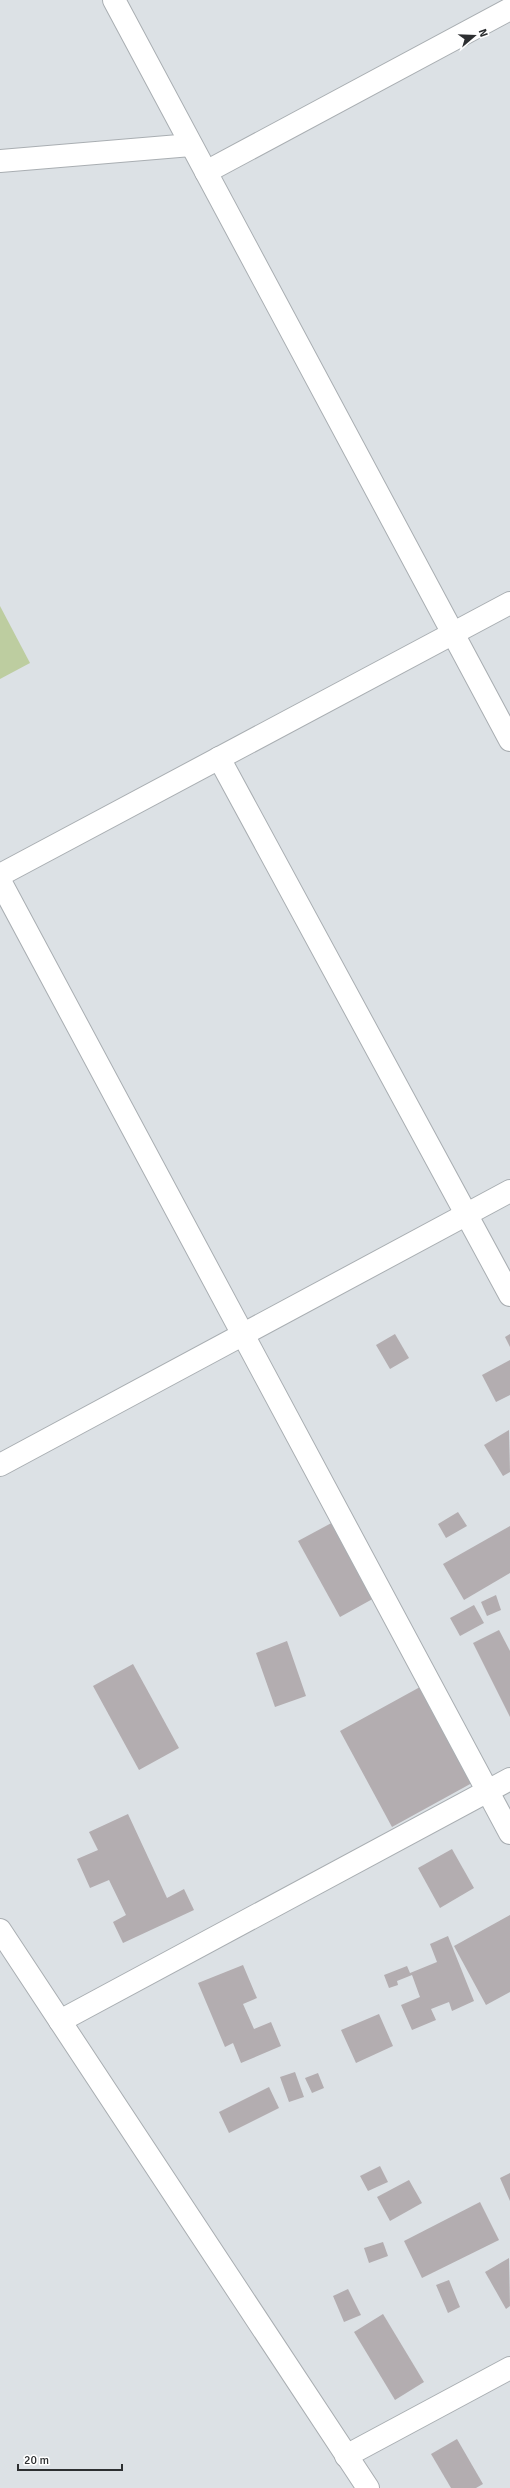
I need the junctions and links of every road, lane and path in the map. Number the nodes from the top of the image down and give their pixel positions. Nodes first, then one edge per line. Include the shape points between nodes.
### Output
1 (114, 0) edge
2 (510, 9) edge
3 (191, 145) junction
4 (0, 161) edge
5 (206, 172) junction
6 (510, 603) edge
7 (453, 634) junction
8 (510, 740) edge
9 (219, 758) junction
10 (0, 875) edge
11 (0, 881) edge
12 (510, 1191) edge
13 (466, 1215) junction
14 (510, 1296) edge
15 (243, 1334) junction
16 (0, 1465) edge
17 (510, 1779) edge
18 (488, 1791) junction
19 (510, 1833) edge
20 (0, 1930) edge
21 (60, 2021) junction
22 (510, 2368) edge
23 (346, 2456) junction
24 (368, 2488) edge

1 - 3 street
2 - 5 street
3 - 4 street
3 - 5 street
5 - 7 street
6 - 7 street
7 - 8 street
7 - 9 street
9 - 10 street
9 - 13 street
11 - 15 street
12 - 13 street
13 - 14 street
13 - 15 street
15 - 16 street
15 - 18 street
17 - 18 street
18 - 19 street
18 - 21 street
20 - 21 street
21 - 23 street
22 - 23 street
23 - 24 street

